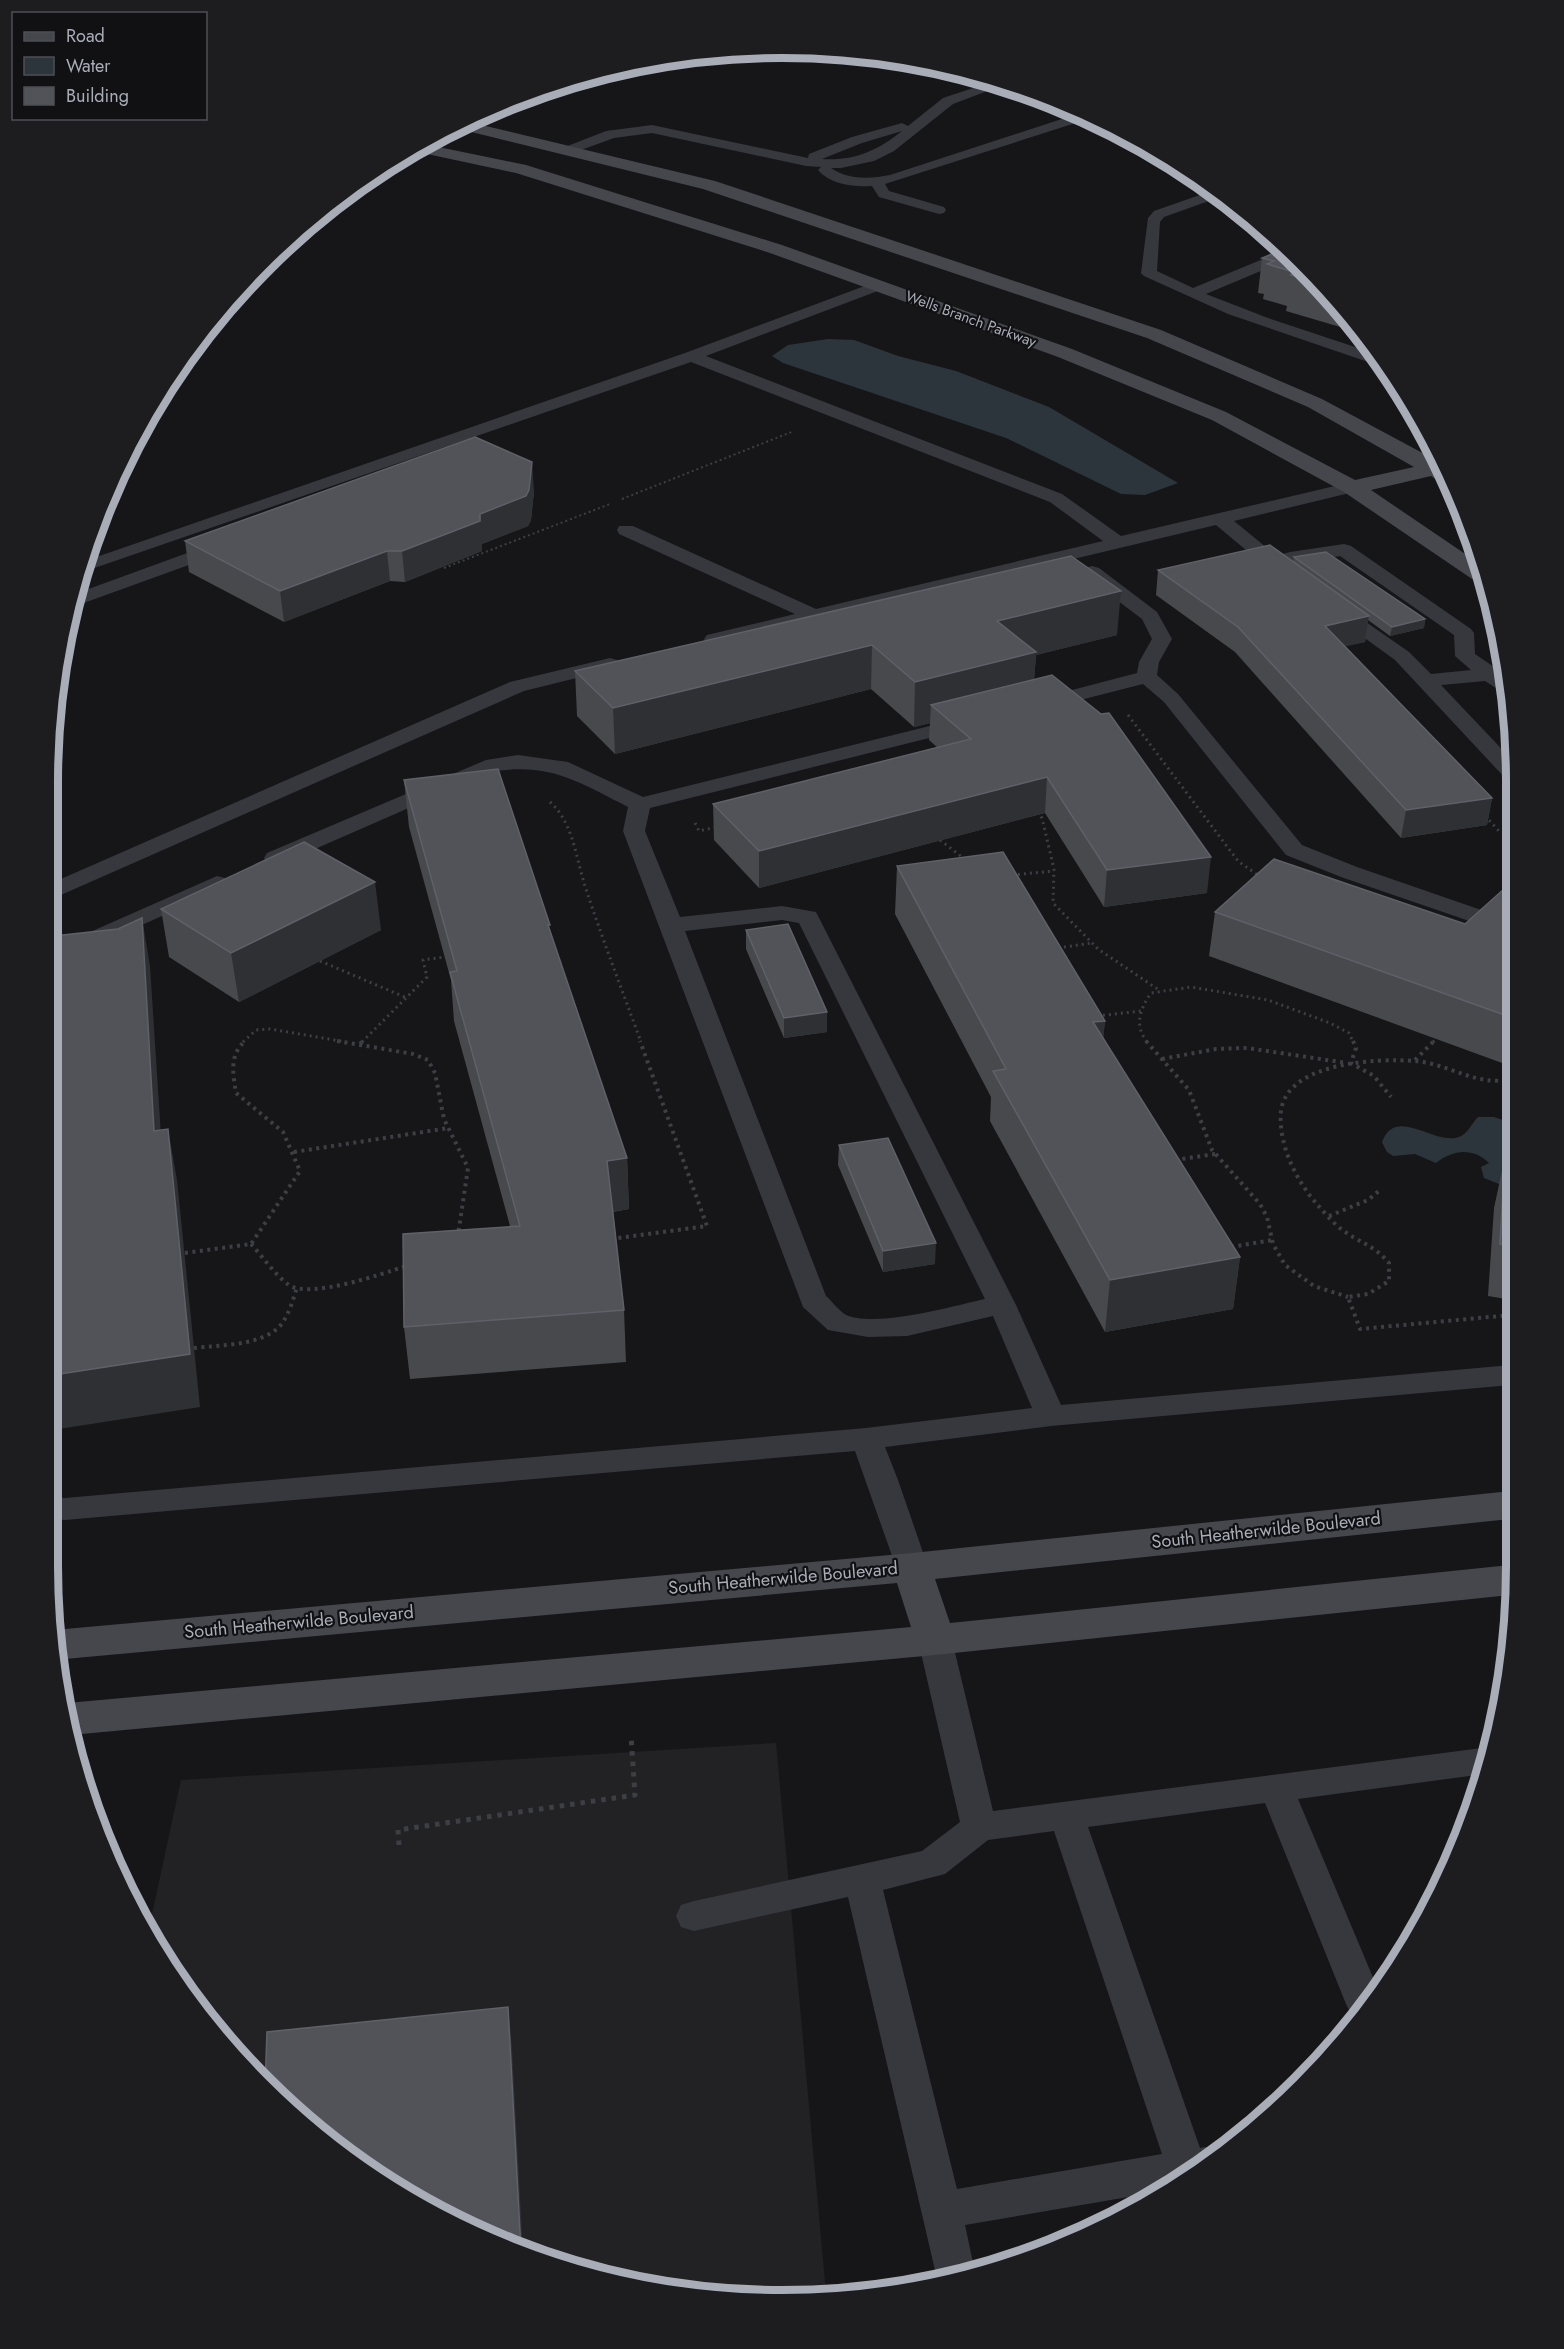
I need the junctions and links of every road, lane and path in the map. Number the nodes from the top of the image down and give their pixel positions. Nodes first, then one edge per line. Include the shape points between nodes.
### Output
1 (986, 88) edge
2 (926, 120) junction
3 (1072, 120) edge
4 (474, 128) edge
5 (456, 136) edge
6 (429, 150) edge
7 (570, 150) junction
8 (802, 162) junction
9 (822, 164) junction
10 (877, 182) junction
11 (1207, 197) edge
12 (939, 210) dead end
13 (1280, 257) edge
14 (878, 286) junction
15 (1192, 294) junction
16 (691, 356) junction
17 (1366, 356) edge
18 (534, 411) junction
19 (795, 431) dead end
20 (504, 435) junction
21 (487, 447) edge
22 (1433, 466) edge
23 (1435, 472) edge
24 (1352, 487) junction
25 (622, 499) dead end
26 (611, 503) dead end
27 (1220, 518) junction
28 (626, 530) dead end
29 (214, 539) edge
30 (1118, 543) junction
31 (1068, 555) junction
32 (1271, 561) junction
33 (92, 564) edge
34 (444, 568) edge
35 (1473, 569) edge
36 (1380, 574) junction
37 (1354, 580) edge
38 (1298, 583) edge
39 (86, 586) edge
40 (1408, 594) junction
41 (82, 597) edge
42 (1318, 597) edge
43 (1382, 600) edge
44 (1433, 611) junction
45 (814, 615) junction
46 (1407, 617) edge
47 (700, 642) edge
48 (631, 659) edge
49 (1497, 676) edge
50 (1147, 677) junction
51 (1498, 678) edge
52 (1426, 681) junction
53 (1020, 709) edge
54 (986, 718) edge
55 (1119, 718) dead end
56 (1505, 765) edge
57 (545, 800) dead end
58 (640, 804) junction
59 (1035, 810) edge
60 (1483, 814) edge
61 (685, 824) dead end
62 (721, 826) edge
63 (1498, 831) dead end
64 (940, 840) edge
65 (972, 865) edge
66 (257, 866) edge
67 (1054, 871) junction
68 (1009, 874) edge
69 (235, 875) edge
70 (1260, 878) edge
71 (58, 889) edge
72 (671, 925) junction
73 (1506, 925) edge
74 (1093, 943) junction
75 (1051, 948) edge
76 (58, 955) edge
77 (444, 957) edge
78 (320, 961) edge
79 (1160, 990) junction
80 (407, 998) junction
81 (1141, 1011) junction
82 (1094, 1017) edge
83 (1436, 1039) edge
84 (359, 1044) junction
85 (1162, 1059) junction
86 (1414, 1061) junction
87 (1351, 1063) junction
88 (1506, 1081) edge
89 (1391, 1097) dead end
90 (448, 1128) junction
91 (294, 1152) junction
92 (1215, 1154) junction
93 (1168, 1161) edge
94 (1380, 1190) dead end
95 (1329, 1216) junction
96 (458, 1238) edge
97 (603, 1240) edge
98 (1272, 1240) junction
99 (251, 1244) junction
100 (1220, 1249) edge
101 (185, 1253) dead end
102 (414, 1263) edge
103 (297, 1287) junction
104 (1348, 1297) junction
105 (1002, 1305) junction
106 (1506, 1316) edge
107 (194, 1348) dead end
108 (1506, 1375) edge
109 (1051, 1416) junction
110 (866, 1439) junction
111 (1506, 1506) edge
112 (58, 1508) edge
113 (912, 1567) junction
114 (1505, 1580) edge
115 (935, 1640) junction
116 (63, 1644) edge
117 (74, 1718) edge
118 (631, 1736) dead end
119 (1479, 1761) edge
120 (1276, 1787) junction
121 (1066, 1815) junction
122 (978, 1827) junction
123 (399, 1845) dead end
124 (862, 1880) junction
125 (694, 1916) dead end
126 (1363, 1998) edge
127 (1194, 2161) edge
128 (1186, 2168) edge
129 (942, 2210) junction
130 (954, 2270) edge

1 - 2 lane via 948,101
2 - 8 lane via 856,140
2 - 9 lane via 869,158
3 - 10 lane
4 - 7 main road
5 - 7 main road via 527,150
6 - 14 main road, Wells Branch Parkway via 520,169 776,249
7 - 8 lane via 611,134 652,129
7 - 22 main road via 709,185 1154,334 1315,403
8 - 9 lane
9 - 10 lane via 826,172 838,178
10 - 12 lane via 884,194
11 - 15 lane via 1159,214 1153,221 1149,273
13 - 15 lane
14 - 16 lane
14 - 24 main road, Wells Branch Parkway via 1065,353 1219,416
15 - 17 lane
16 - 18 lane
16 - 30 lane via 1056,498
18 - 20 lane
18 - 33 lane
19 - 25 path
20 - 21 lane
20 - 29 lane
23 - 24 main road
24 - 27 lane
24 - 35 main road, Wells Branch Parkway
26 - 34 path
27 - 30 lane
27 - 32 lane
28 - 45 lane
30 - 31 lane
31 - 45 lane
31 - 50 lane via 1150,616 1162,639 1149,662
32 - 36 lane via 1344,550
32 - 38 lane
36 - 37 lane
36 - 40 lane
39 - 41 lane via 184,555
40 - 43 lane
40 - 44 lane
42 - 52 lane via 1368,626
44 - 46 lane
44 - 49 lane via 1464,633 1465,656
45 - 47 lane
48 - 71 lane via 517,686
50 - 53 lane
50 - 73 lane via 1171,698 1294,850
51 - 52 lane
52 - 56 lane
54 - 58 lane
55 - 70 path via 1128,715 1238,861
57 - 97 path via 554,803 570,837 707,1226
58 - 66 lane via 568,769 518,761 486,766
58 - 72 lane via 633,831
59 - 67 path via 1042,819
60 - 63 path
61 - 62 path via 694,822 699,831
64 - 65 path
67 - 68 path
67 - 74 path via 1053,903
69 - 76 lane
72 - 105 lane via 782,913 808,917
72 - 105 lane via 813,1300 838,1323 868,1327 907,1326
74 - 75 path
74 - 79 path
77 - 80 path via 423,960 427,977
78 - 80 path
79 - 81 path via 1151,993
79 - 87 path via 1191,987 1252,996 1330,1023 1349,1033 1356,1048
80 - 84 path
81 - 82 path
81 - 85 path via 1140,1034
83 - 86 path
84 - 90 path via 428,1060 435,1073
84 - 91 path via 270,1029 256,1030 239,1046 232,1064 237,1094 283,1132
85 - 87 path via 1247,1048
85 - 92 path via 1195,1100
86 - 87 path
86 - 88 path via 1485,1080
87 - 89 path via 1381,1080
87 - 95 path via 1325,1069 1296,1083 1282,1103 1280,1120 1285,1147 1296,1174
90 - 91 path
90 - 96 path via 468,1168
91 - 99 path via 300,1171
92 - 93 path
92 - 98 path via 1228,1172 1252,1192 1266,1213
94 - 95 path via 1368,1200
95 - 104 path via 1341,1228 1378,1250 1389,1263 1389,1281 1368,1294
98 - 100 path
98 - 104 path via 1288,1268 1310,1285
99 - 101 path
99 - 103 path via 290,1286
102 - 103 path via 340,1287
103 - 107 path via 287,1315 276,1330
104 - 106 path via 1360,1329
105 - 109 lane
108 - 109 lane
109 - 110 lane
110 - 112 lane
110 - 113 lane
111 - 113 main road, South Heatherwilde Boulevard
113 - 115 main road
113 - 116 main road, South Heatherwilde Boulevard
114 - 115 main road
115 - 117 main road
115 - 122 lane
118 - 123 path via 635,1795 398,1830
119 - 120 lane
120 - 121 lane
120 - 126 lane
121 - 122 lane
121 - 127 lane
122 - 124 lane via 932,1864
124 - 125 lane
124 - 129 lane
128 - 129 lane
129 - 130 lane

